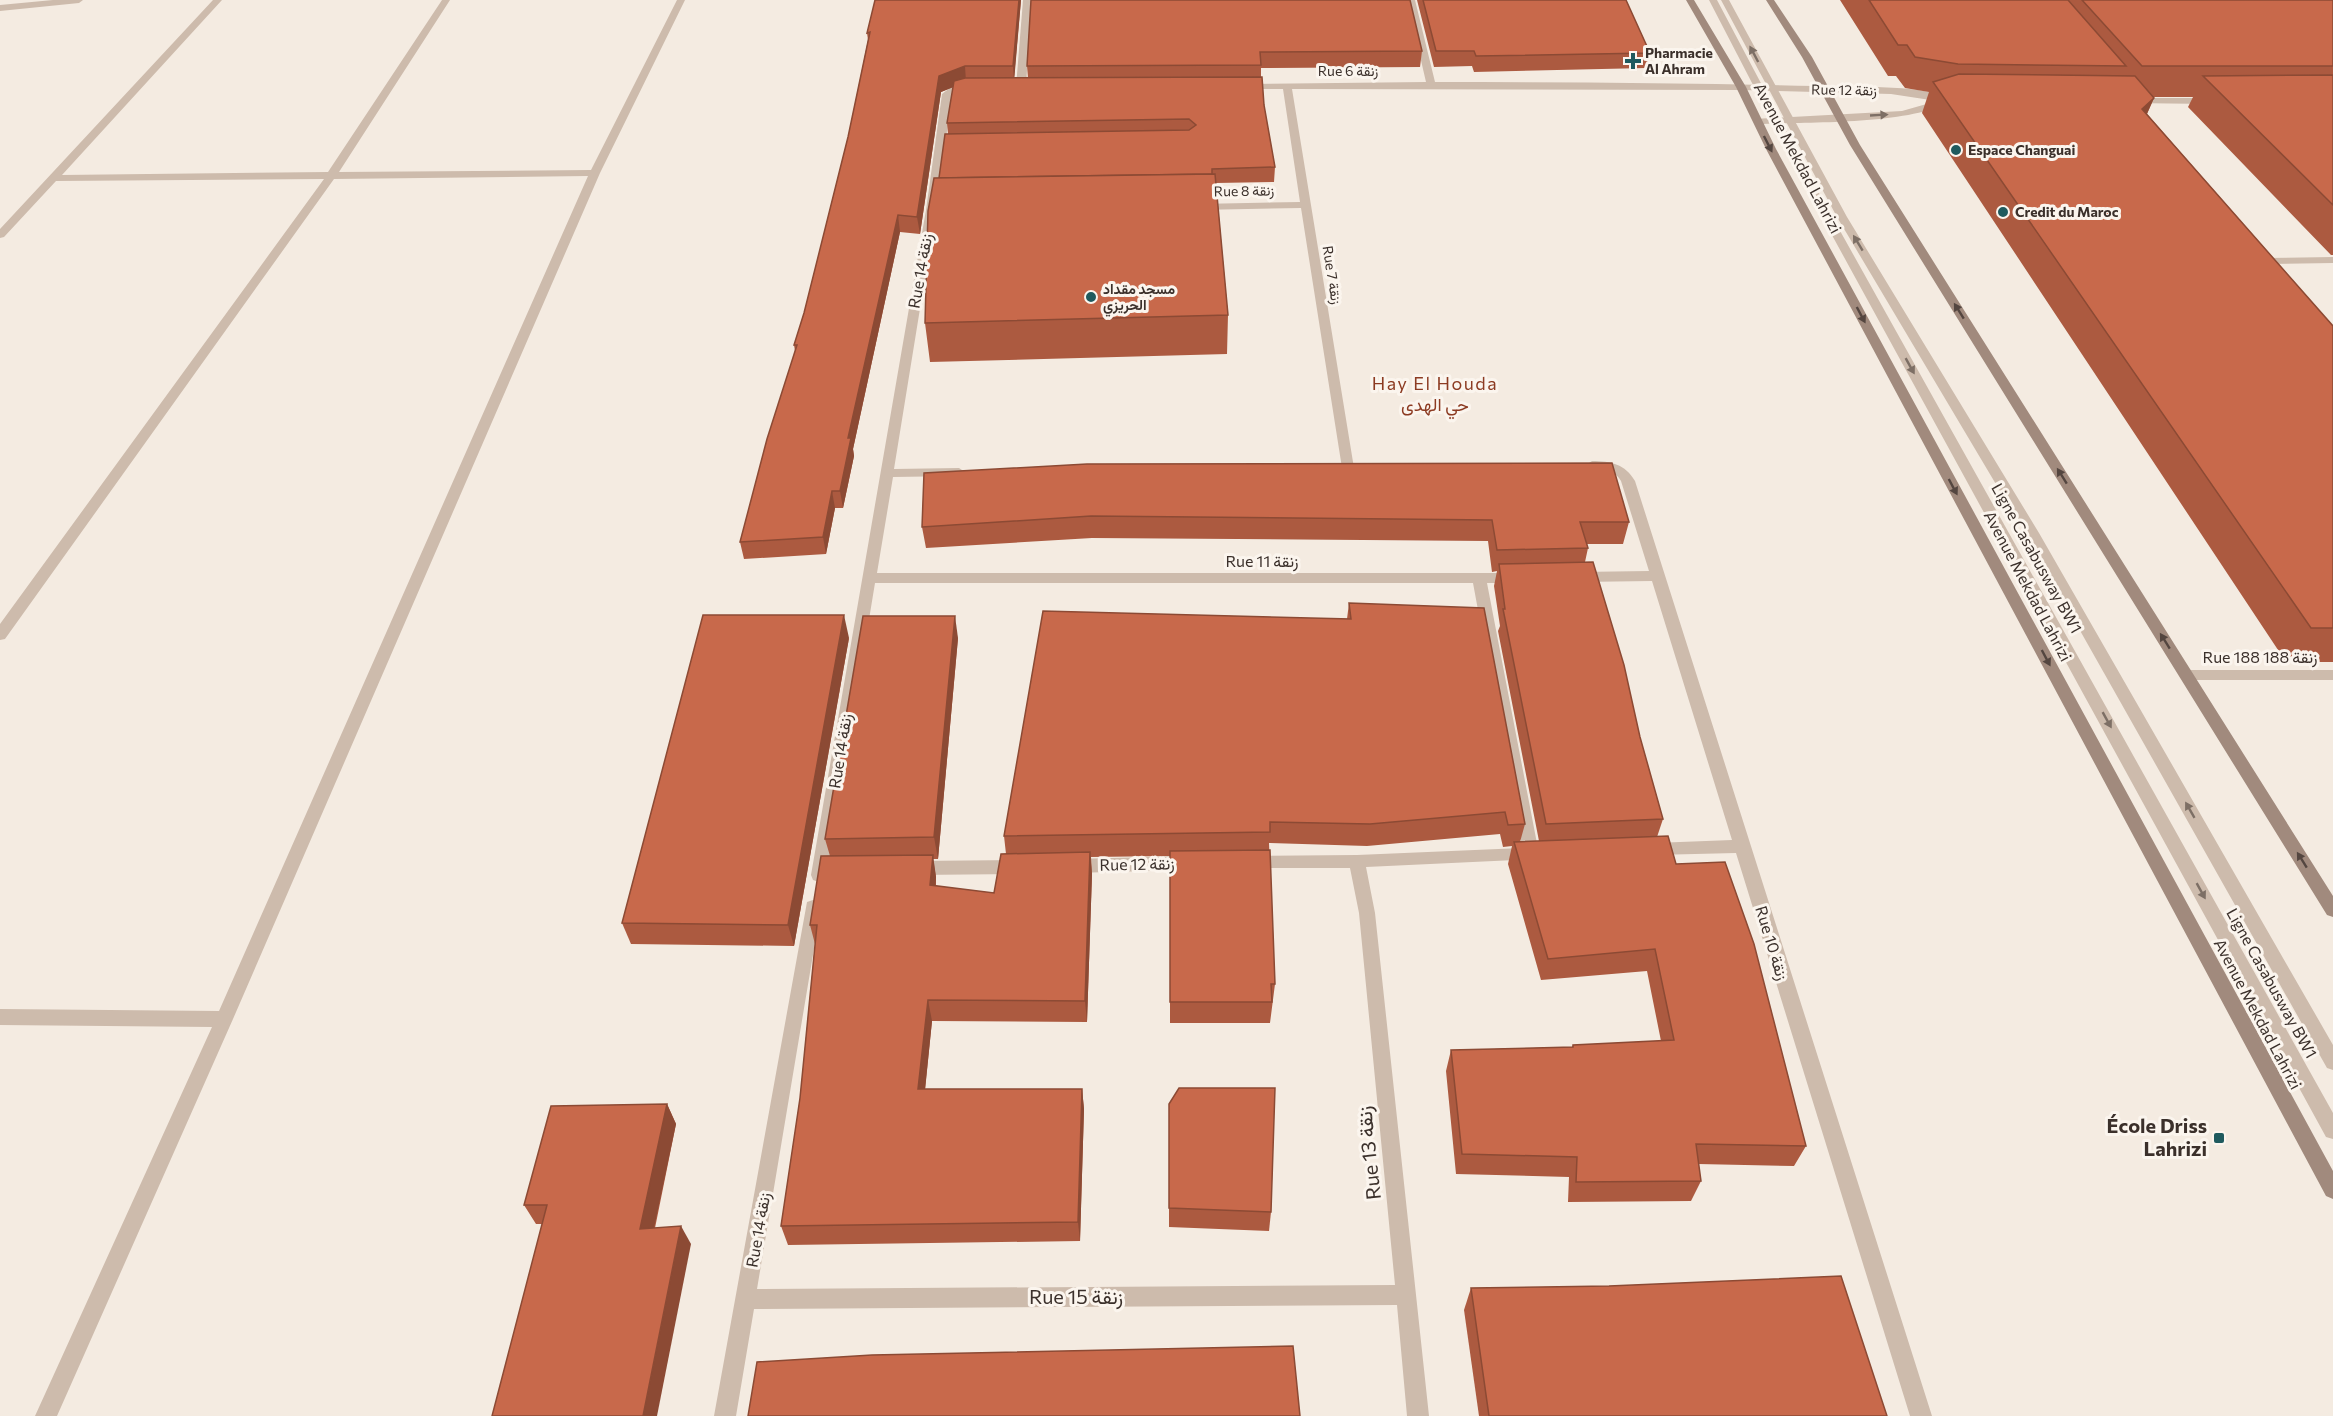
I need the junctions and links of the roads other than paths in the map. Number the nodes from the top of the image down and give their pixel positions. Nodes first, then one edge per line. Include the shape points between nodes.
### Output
1 (79, 0) edge
2 (218, 0) edge
3 (446, 0) edge
4 (681, 0) edge
5 (1027, 0) edge
6 (1411, 0) edge
7 (1690, 0) edge
8 (1713, 0) edge
9 (1725, 0) edge
10 (1770, 0) edge
11 (0, 8) edge
12 (1431, 85) junction
13 (1233, 86) edge
14 (1287, 86) junction
15 (988, 87) edge
16 (1010, 87) edge
17 (1021, 87) junction
18 (1033, 87) edge
19 (1741, 87) junction
20 (1766, 88) junction
21 (1822, 89) junction
22 (2216, 101) edge
23 (2125, 105) edge
24 (1839, 117) junction
25 (1783, 120) junction
26 (1758, 121) junction
27 (596, 173) junction
28 (331, 176) junction
29 (51, 178) junction
30 (1306, 205) junction
31 (1189, 207) edge
32 (1, 233) edge
33 (2333, 260) edge
34 (2263, 261) edge
35 (1584, 465) edge
36 (1348, 468) edge
37 (968, 472) edge
38 (885, 473) junction
39 (1656, 576) junction
40 (1562, 577) edge
41 (868, 578) junction
42 (1527, 578) edge
43 (1479, 579) junction
44 (0, 635) edge
45 (2186, 675) junction
46 (2333, 675) edge
47 (1742, 846) junction
48 (1636, 850) edge
49 (1357, 861) junction
50 (1201, 863) edge
51 (1236, 863) edge
52 (1034, 866) edge
53 (1058, 866) edge
54 (903, 869) edge
55 (2333, 910) edge
56 (0, 1017) edge
57 (224, 1019) junction
58 (2333, 1062) edge
59 (2333, 1131) edge
60 (2333, 1190) edge
61 (1406, 1295) junction
62 (746, 1299) junction
63 (46, 1416) edge
64 (725, 1416) edge
65 (1418, 1416) edge
66 (1921, 1416) edge

1 - 11 street
2 - 29 street
3 - 28 street
4 - 27 street
5 - 17 street
6 - 12 street
7 - 19 main road, Avenue Mekdad Lahrizi
8 - 20 street, Ligne Casabusway BW1
20 -> 9 street, Ligne Casabusway BW1
10 - 21 main road via 1807,57
12 - 14 street, Rue 6 زنقة
12 - 19 street, Rue 6 زنقة
13 - 14 street, Rue 6 زنقة
14 - 30 street, Rue 7 زنقة
15 - 38 street, Rue 14 زنقة via 954,89 947,94 946,143 937,210
16 - 17 street
17 - 18 street
19 - 20 street, Rue 12 زنقة
19 - 26 main road, Avenue Mekdad Lahrizi
20 - 21 street, Rue 12 زنقة
20 - 25 street, Ligne Casabusway BW1
21 - 24 main road
24 -> 21 street, Rue 12 زنقة via 1903,114 1951,100 1907,92
22 - 23 street
24 - 25 street, Rue 12 زنقة
45 -> 24 main road
25 - 26 street, Rue 12 زنقة
58 -> 25 street, Ligne Casabusway BW1 via 2032,533
25 -> 59 street, Ligne Casabusway BW1
26 -> 60 main road, Avenue Mekdad Lahrizi
27 - 28 street
27 - 57 street
28 - 29 street
28 - 44 street
29 - 32 street
30 - 31 street, Rue 8 زنقة
30 - 36 street, Rue 7 زنقة
33 - 34 street
35 - 39 street, Rue 10 زنقة via 1608,465 1623,471
37 - 38 street
38 - 41 street, Rue 14 زنقة
39 - 40 street
39 - 47 street, Rue 10 زنقة
41 - 43 street, Rue 11 زنقة
41 - 62 street, Rue 14 زنقة via 826,870
42 - 43 street, Rue 11 زنقة
43 - 49 street via 1537,853
45 - 46 street, Rue 188 زنقة 188
55 -> 45 main road
47 - 48 street
47 - 66 street, Rue 10 زنقة
49 - 51 street
49 - 61 street, Rue 13 زنقة via 1367,914
50 - 53 street, Rue 12 زنقة
52 - 54 street
56 - 57 street
57 - 63 street
61 - 62 street, Rue 15 زنقة
61 - 65 street, Rue 13 زنقة
62 - 64 street, Rue 14 زنقة

